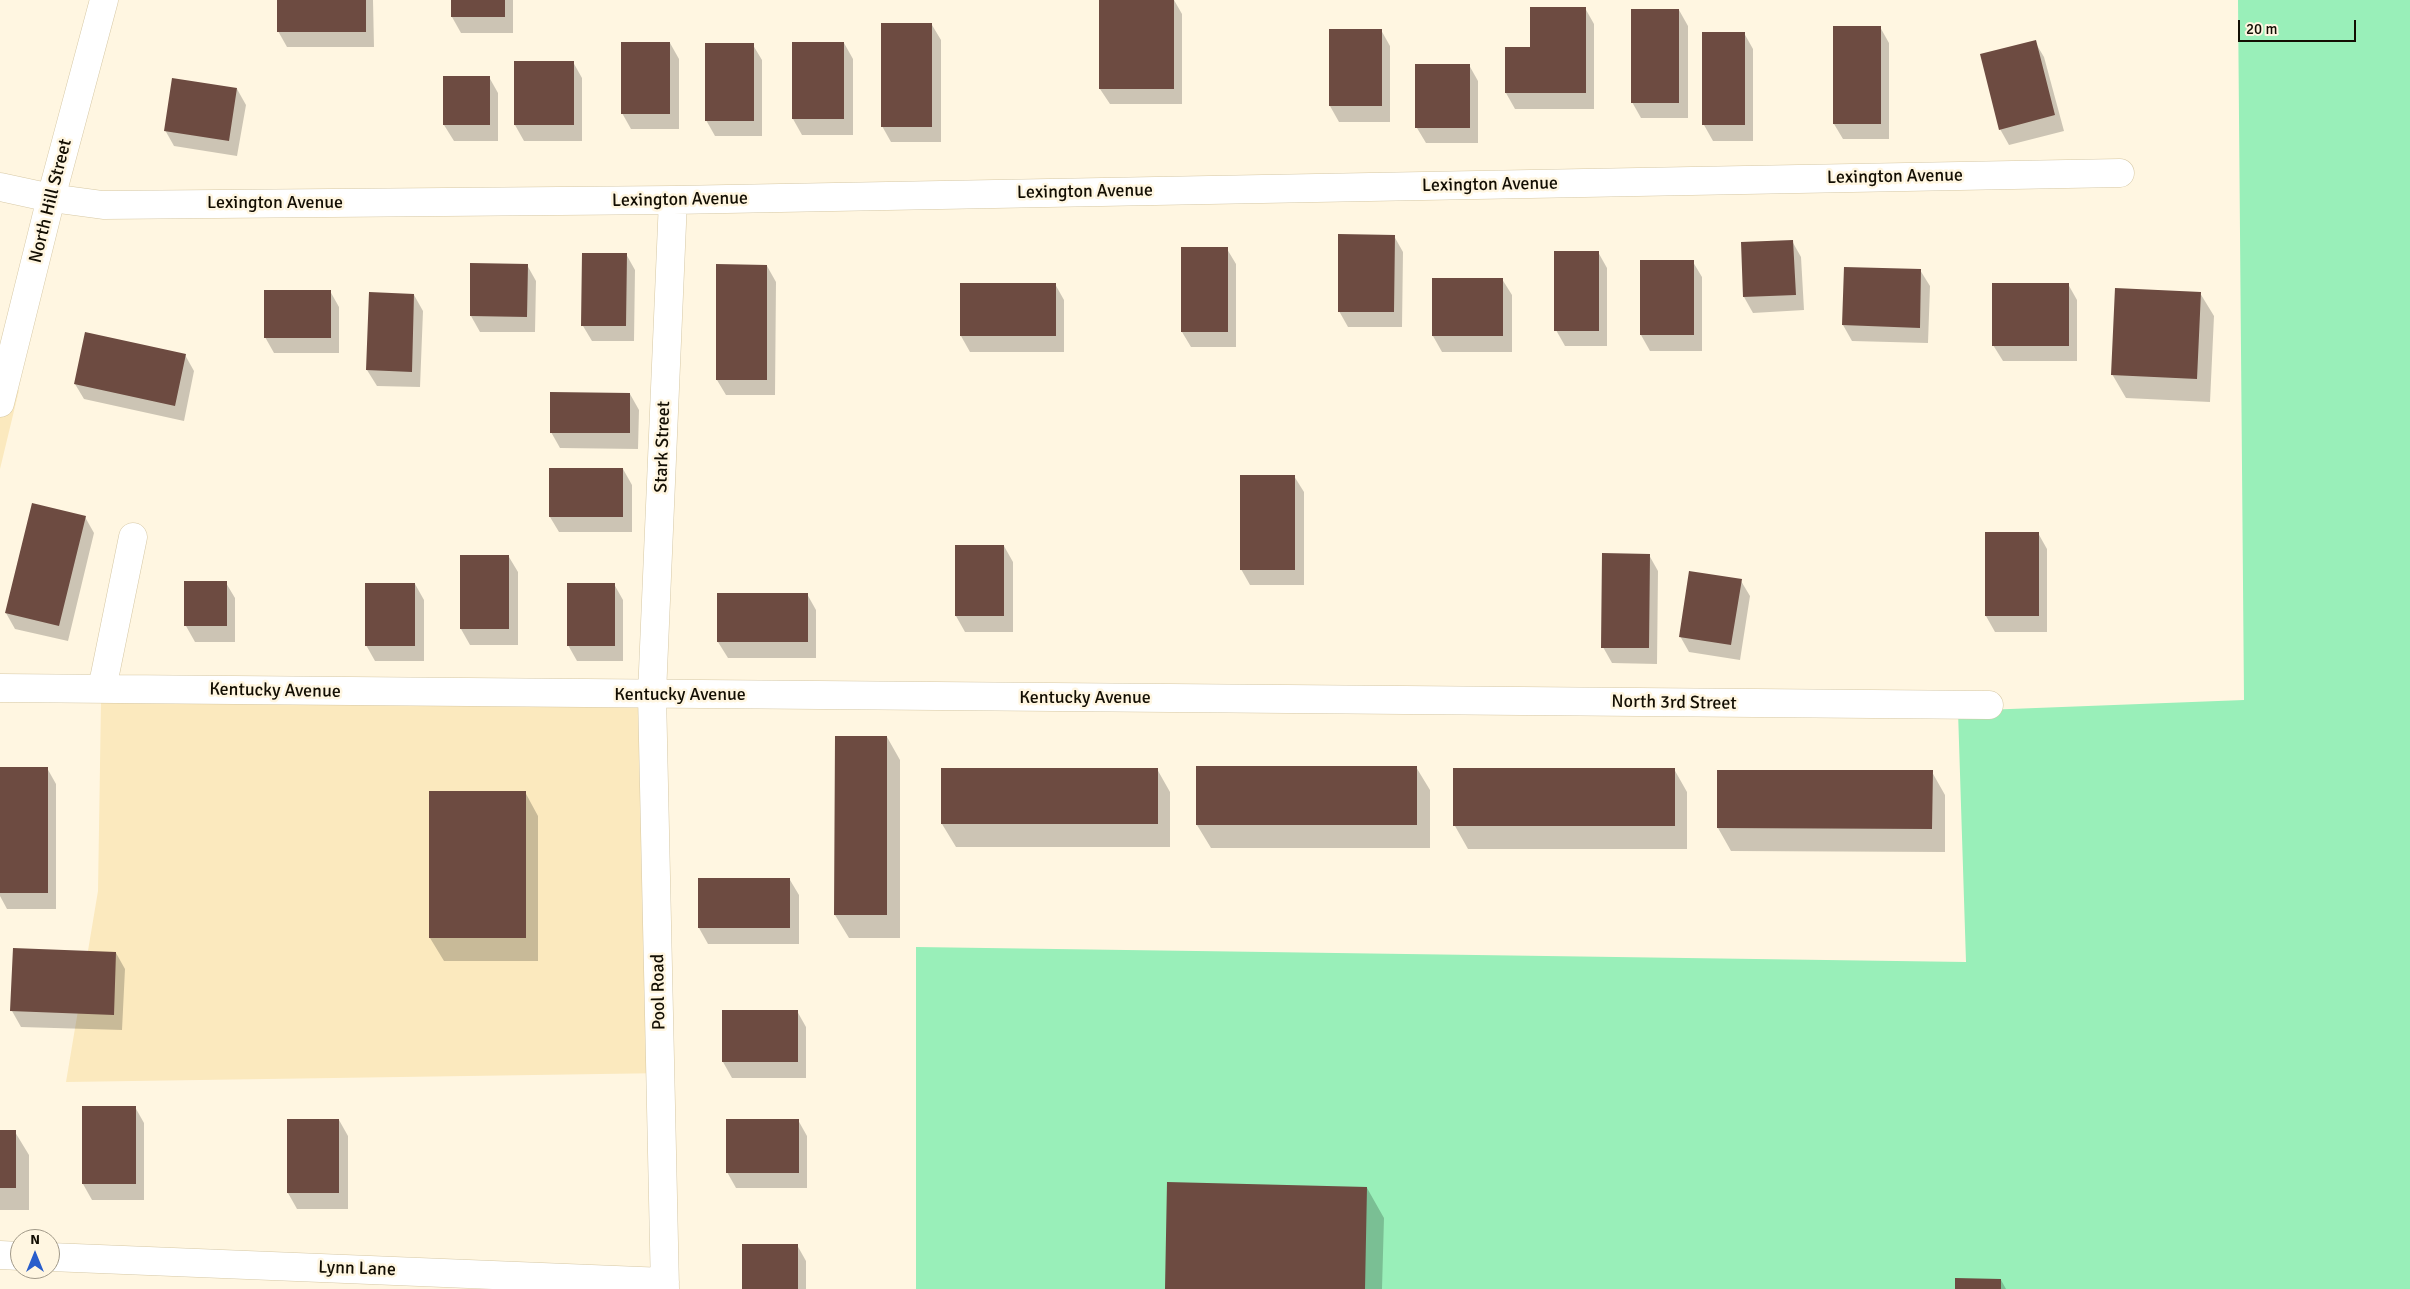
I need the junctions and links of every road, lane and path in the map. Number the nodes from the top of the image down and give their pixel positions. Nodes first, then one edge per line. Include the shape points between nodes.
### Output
1 (104, 0) edge
2 (2120, 173) dead end
3 (0, 187) edge
4 (51, 198) junction
5 (673, 200) junction
6 (0, 403) edge
7 (133, 537) dead end
8 (0, 688) edge
9 (102, 689) junction
10 (652, 694) junction
11 (1359, 700) joint
12 (1990, 706) dead end
13 (60, 1257) edge
14 (665, 1285) edge

1 - 4 street, North Hill Street
2 - 5 street, Lexington Avenue
3 - 4 street, Lexington Avenue
4 - 5 street, Lexington Avenue via 103,205
4 - 6 street, North Hill Street
5 - 10 street, Stark Street
7 - 9 street
8 - 9 street, Kentucky Avenue
9 - 10 street, Kentucky Avenue
10 - 11 street, Kentucky Avenue
10 - 14 street, Pool Road
11 - 12 street, North 3rd Street
13 - 14 street, Lynn Lane

